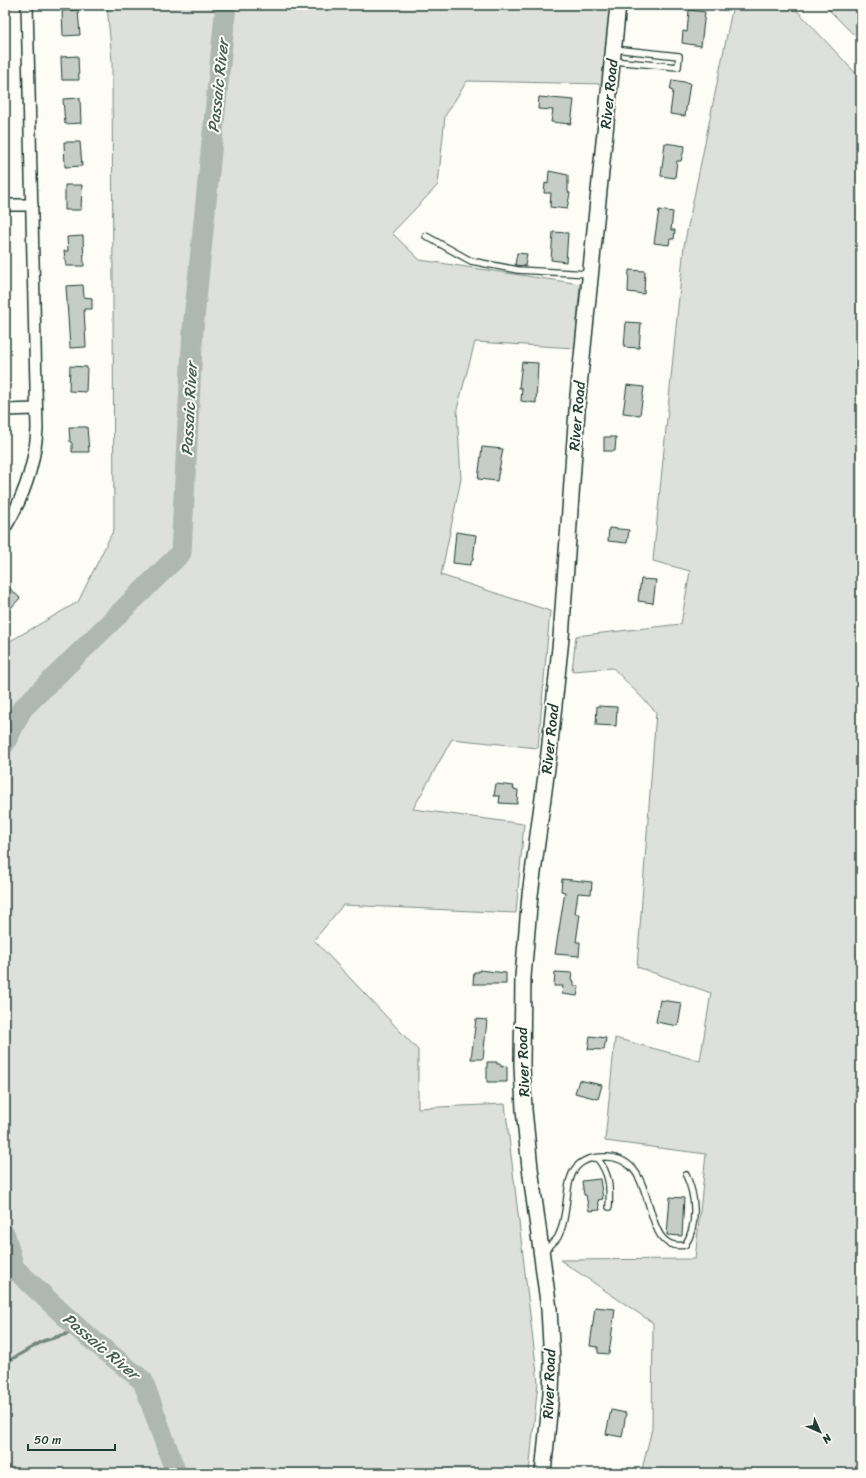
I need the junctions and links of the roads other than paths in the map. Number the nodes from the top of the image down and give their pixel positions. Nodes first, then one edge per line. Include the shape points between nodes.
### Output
1 (27, 5) edge
2 (618, 5) edge
3 (613, 55) junction
4 (5, 205) edge
5 (32, 205) junction
6 (426, 236) dead end
7 (591, 274) junction
8 (36, 409) junction
9 (5, 410) edge
10 (5, 528) edge
11 (597, 1158) junction
12 (686, 1175) dead end
13 (609, 1207) dead end
14 (542, 1253) junction
15 (543, 1473) edge

1 - 5 street
2 - 3 street, River Road
3 - 3 lane via 678,67 679,56
3 - 7 street, River Road
4 - 5 street
5 - 8 street
6 - 7 lane via 471,261 518,270
7 - 14 street, River Road via 578,396 560,646 530,895 523,976 524,1110
8 - 9 street
8 - 10 street via 36,442 28,480
11 - 12 lane via 616,1158 625,1161 634,1169 646,1192 657,1231 665,1242 676,1247 685,1245 693,1225 694,1199
11 - 13 lane via 608,1176
11 - 14 lane via 581,1162 575,1168 558,1238
14 - 15 street, River Road via 552,1362

